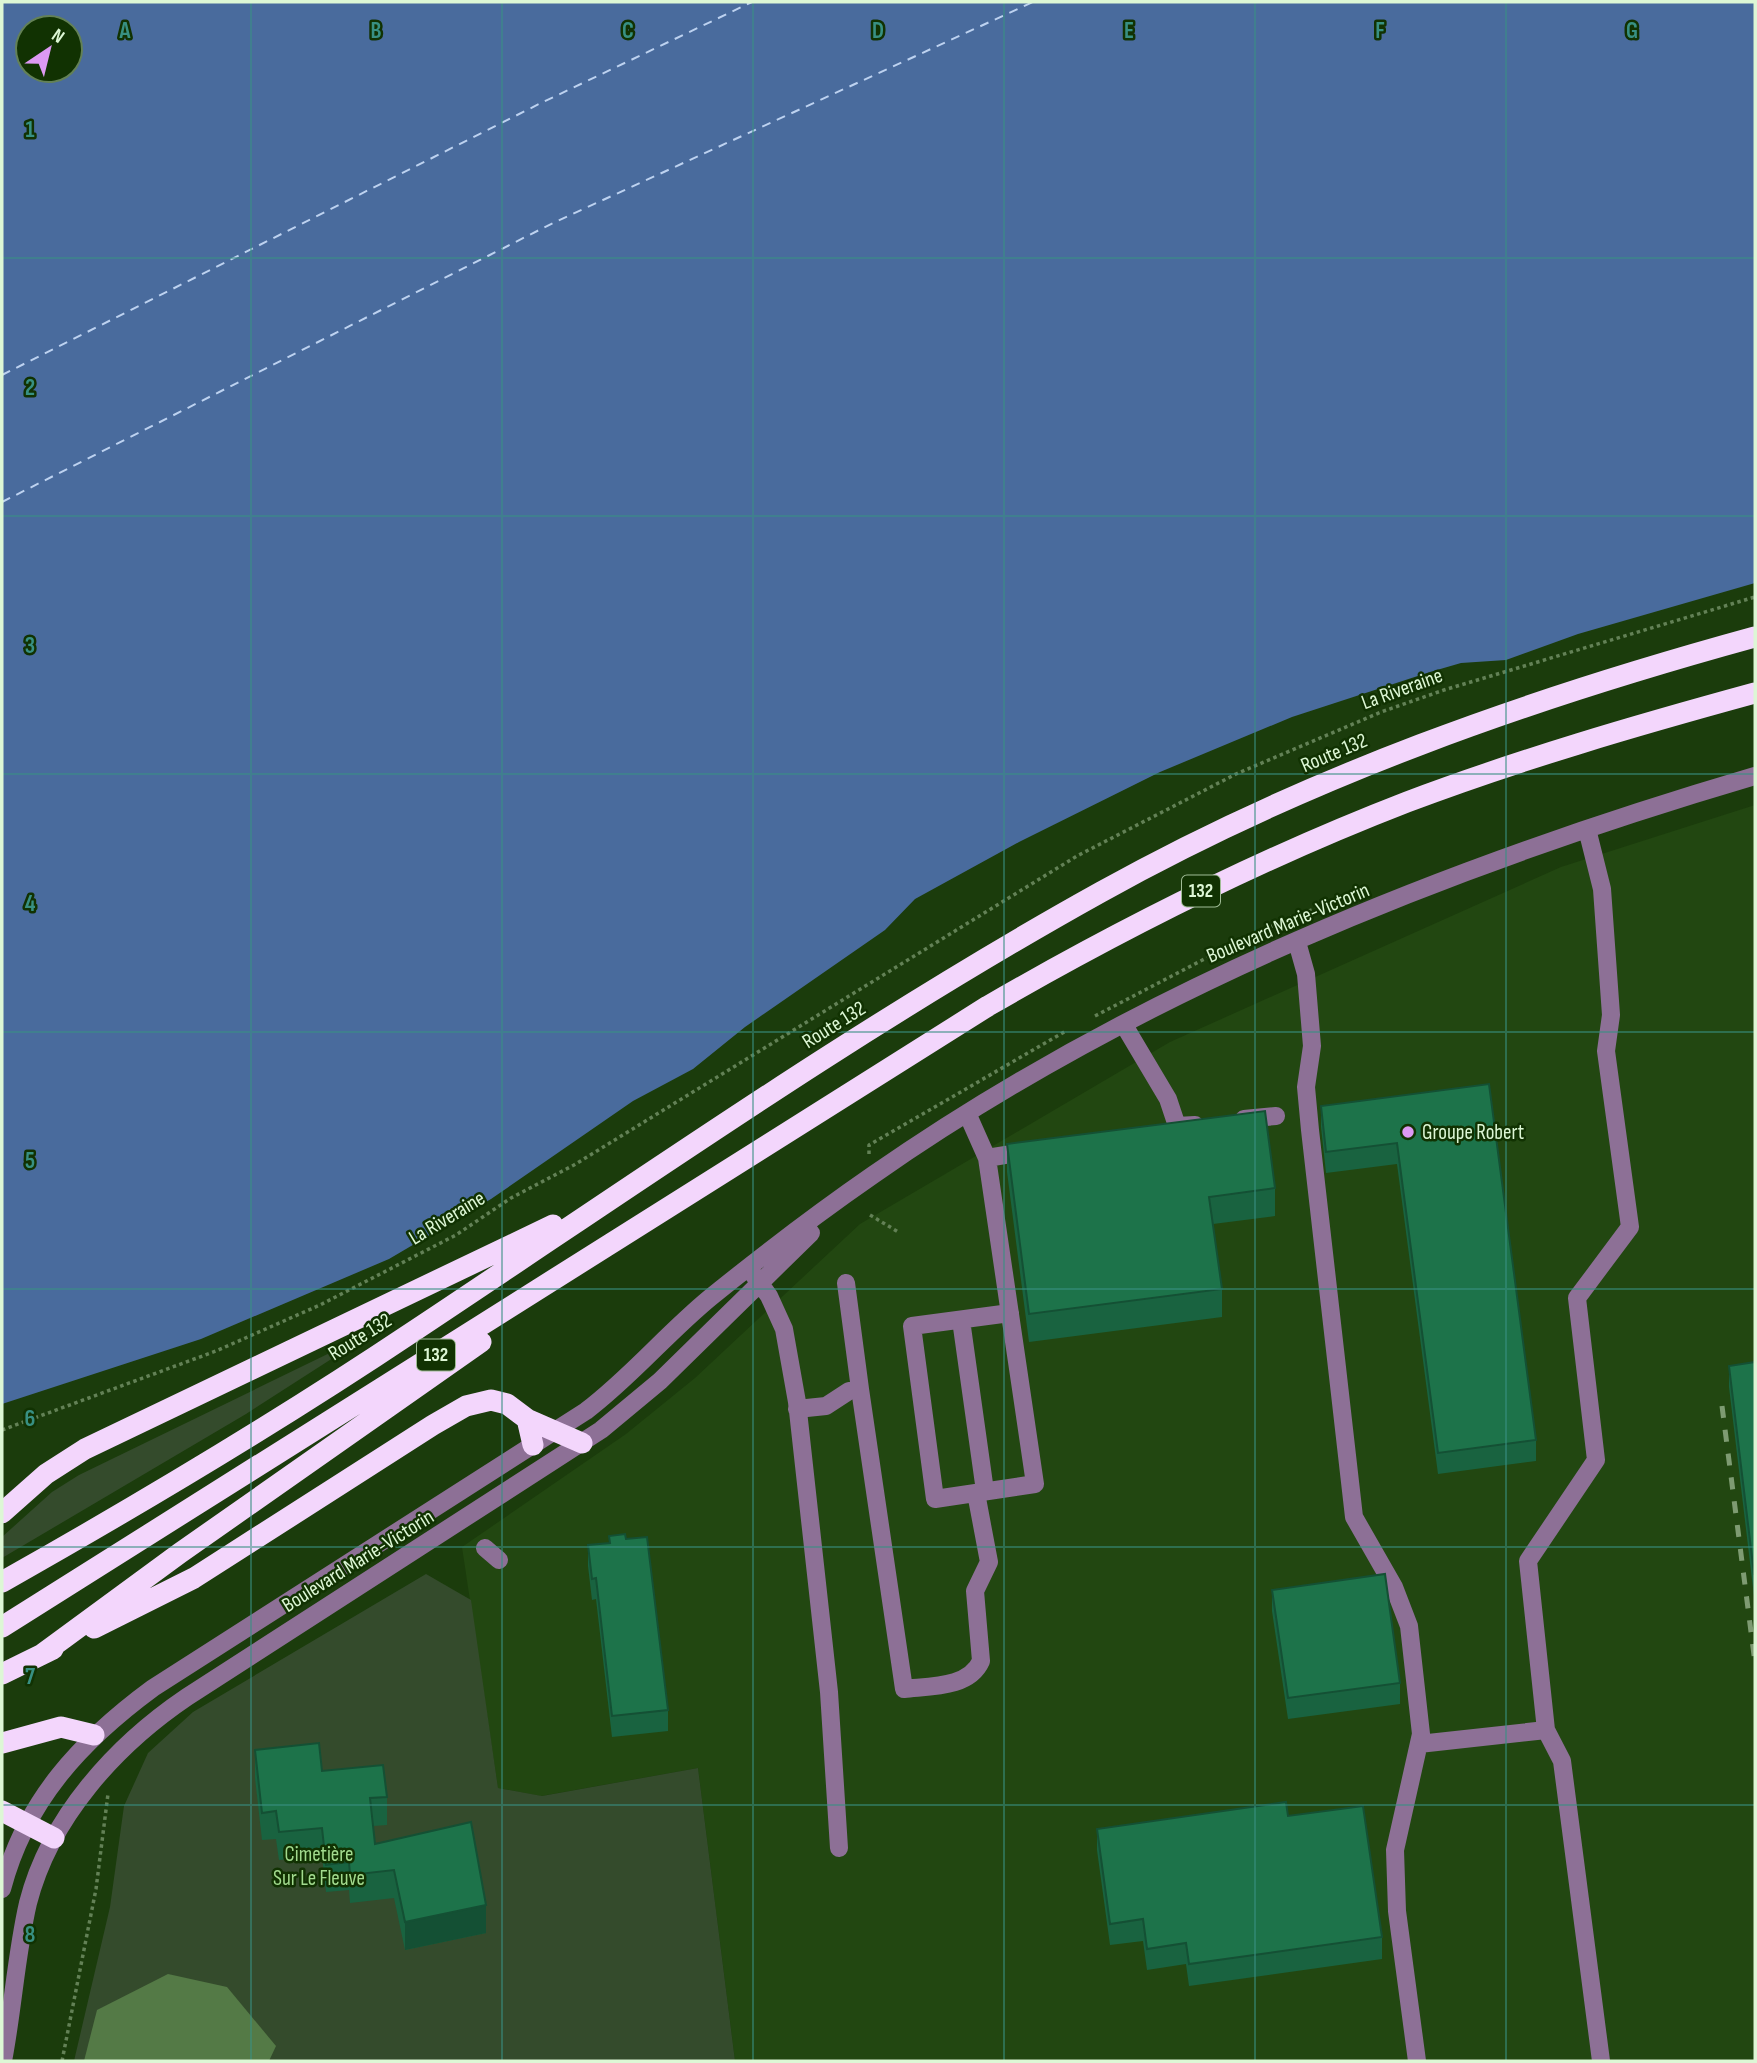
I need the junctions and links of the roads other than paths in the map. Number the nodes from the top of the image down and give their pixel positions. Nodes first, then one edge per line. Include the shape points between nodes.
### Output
1 (1755, 637) edge
2 (1755, 693) edge
3 (1755, 776) edge
4 (1587, 829) junction
5 (1297, 942) junction
6 (1124, 1025) junction
7 (967, 1113) junction
8 (1276, 1116) dead end
9 (1177, 1126) junction
10 (1153, 1129) edge
11 (1041, 1149) edge
12 (987, 1158) junction
13 (695, 1192) junction
14 (612, 1198) junction
15 (754, 1275) junction
16 (846, 1283) dead end
17 (1010, 1313) junction
18 (961, 1320) junction
19 (860, 1389) junction
20 (797, 1409) junction
21 (586, 1411) junction
22 (527, 1419) junction
23 (601, 1430) junction
24 (555, 1431) junction
25 (582, 1443) junction
26 (533, 1445) junction
27 (460, 1492) junction
28 (981, 1492) junction
29 (2, 1513) edge
30 (427, 1514) junction
31 (473, 1514) junction
32 (439, 1536) junction
33 (2, 1582) edge
34 (2, 1627) edge
35 (41, 1655) junction
36 (2, 1674) edge
37 (1546, 1730) junction
38 (94, 1735) junction
39 (2, 1743) edge
40 (1419, 1744) junction
41 (2, 1811) edge
42 (27, 1823) junction
43 (54, 1838) junction
44 (839, 1848) dead end
45 (2, 1889) edge
46 (3, 2061) edge
47 (1417, 2061) edge
48 (1601, 2061) edge

1 - 14 highway, Route 132 / 132 via 1581,687 1432,739 1190,846 1017,940
2 - 13 highway, 132 via 1470,779 1210,887 988,1006
3 - 4 street, Boulevard Marie-Victorin
4 - 5 street, Boulevard Marie-Victorin
4 - 37 street via 1601,889 1611,1015 1606,1051 1630,1227 1577,1298 1596,1460 1528,1561
5 - 6 street, Boulevard Marie-Victorin
5 - 40 street via 1306,974 1312,1046 1306,1087 1354,1517 1394,1587 1409,1626
6 - 7 street, Boulevard Marie-Victorin
6 - 9 street via 1168,1100
7 - 12 street
7 - 15 street, Boulevard Marie-Victorin via 869,1177
8 - 9 street
9 - 10 street
11 - 12 street
12 - 17 street
13 - 34 highway, 132
13 - 35 highway
14 - 29 highway via 103,1439 46,1475
14 - 33 highway, Route 132 / 132 via 321,1390
15 - 20 street via 784,1329
15 - 21 street, Boulevard Marie-Victorin via 709,1298
15 - 23 street, Boulevard Marie-Victorin via 660,1381
16 - 19 street
17 - 18 street
17 - 28 street via 1035,1484
18 - 28 street
18 - 28 street via 912,1326 936,1499
19 - 20 street via 826,1406
19 - 28 street via 904,1689 962,1680 977,1670 981,1661 975,1591 989,1563
20 - 44 street via 829,1692
21 - 23 street
21 - 24 street, Boulevard Marie-Victorin
22 - 24 highway
22 - 26 highway
22 - 35 highway via 499,1401 466,1406 194,1578
23 - 25 street, Boulevard Marie-Victorin
24 - 25 highway
24 - 26 street, Boulevard Marie-Victorin
25 - 31 street, Boulevard Marie-Victorin
26 - 27 street, Boulevard Marie-Victorin
27 - 30 street, Boulevard Marie-Victorin
27 - 31 street
30 - 32 street
30 - 38 street, Boulevard Marie-Victorin via 153,1688
31 - 32 street, Boulevard Marie-Victorin
32 - 43 street, Boulevard Marie-Victorin via 148,1724 102,1770
35 - 36 highway
37 - 40 street
37 - 48 street via 1562,1762
38 - 39 highway via 61,1727
38 - 42 street, Boulevard Marie-Victorin via 65,1764
40 - 47 street via 1395,1850 1397,1910
41 - 42 highway
42 - 43 highway
42 - 45 street, Boulevard Marie-Victorin
43 - 46 street, Boulevard Marie-Victorin via 29,1901

